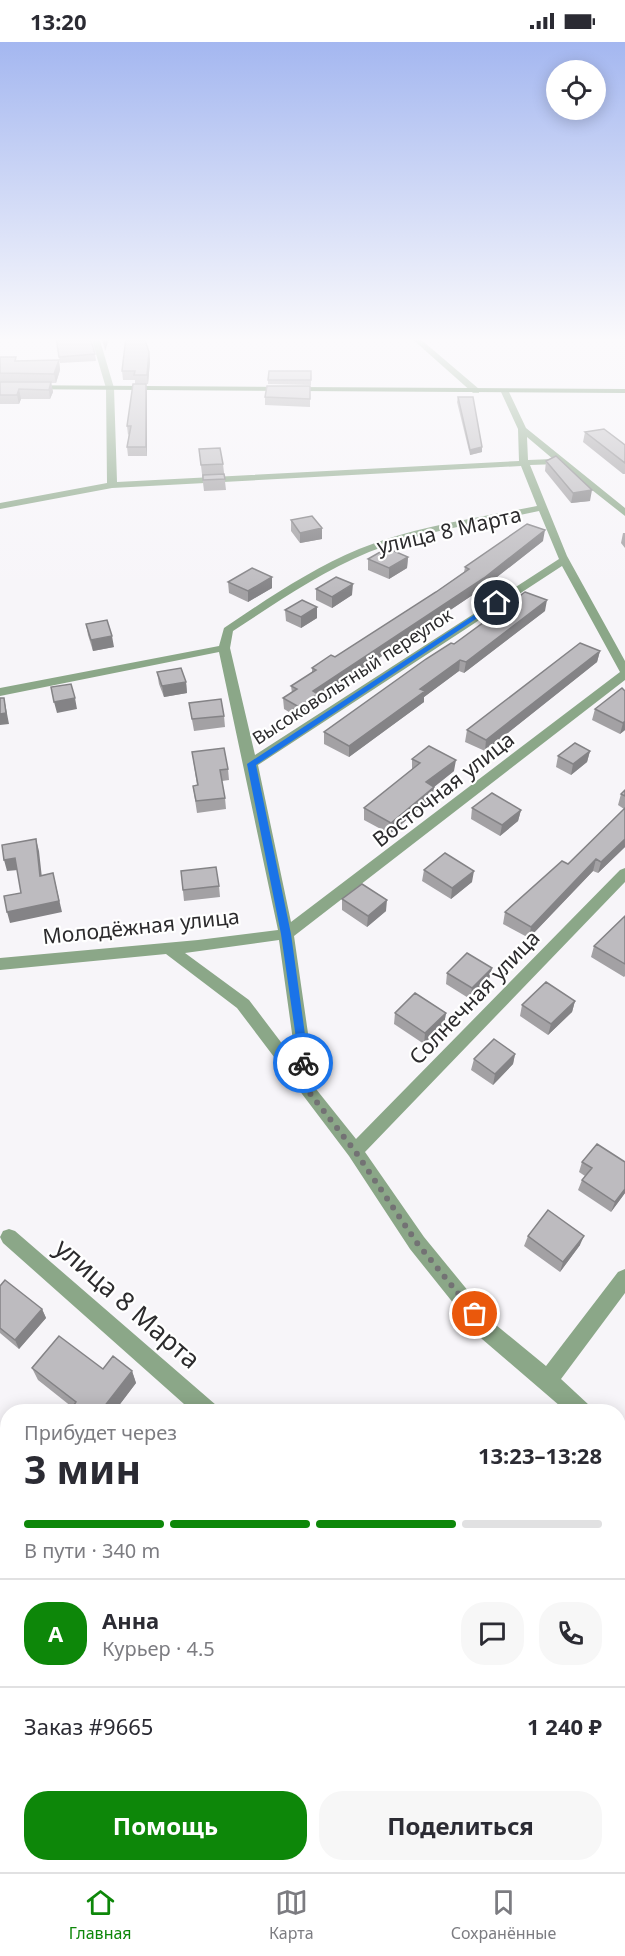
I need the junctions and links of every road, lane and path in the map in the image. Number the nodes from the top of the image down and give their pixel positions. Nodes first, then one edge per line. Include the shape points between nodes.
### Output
1 (111, 422) edge
2 (519, 422) edge
3 (522, 429) junction
4 (561, 461) junction
5 (524, 463) junction
6 (112, 484) junction
7 (0, 506) edge
8 (542, 508) junction
9 (625, 513) edge
10 (565, 560) junction
11 (224, 648) junction
12 (625, 673) edge
13 (0, 692) edge
14 (251, 764) junction
15 (625, 873) edge
16 (286, 934) junction
17 (168, 948) junction
18 (0, 964) edge
19 (308, 1091) junction
20 (355, 1151) junction
21 (9, 1237) dead end
22 (625, 1278) edge
23 (548, 1380) junction
24 (200, 1404) edge
25 (574, 1404) edge

1 - 6 street
2 - 3 street
3 - 4 street
3 - 5 street
4 - 5 street
4 - 9 street
5 - 6 street
5 - 8 street
6 - 7 street
8 - 10 street
8 - 11 street, улица 8 Марта via 423,533 357,554 306,578 228,630
10 - 12 street
10 - 14 street, Высоковольтный переулок
11 - 13 street
11 - 14 street
12 - 16 street, Восточная улица
14 - 16 street
15 - 20 street, Солнечная улица
16 - 17 street, Молодёжная улица
16 - 19 street
17 - 18 street, Молодёжная улица
17 - 19 street via 243,1004
19 - 20 street
20 - 23 street via 417,1243 489,1332
21 - 24 street, улица 8 Марта
22 - 23 street
23 - 25 street

